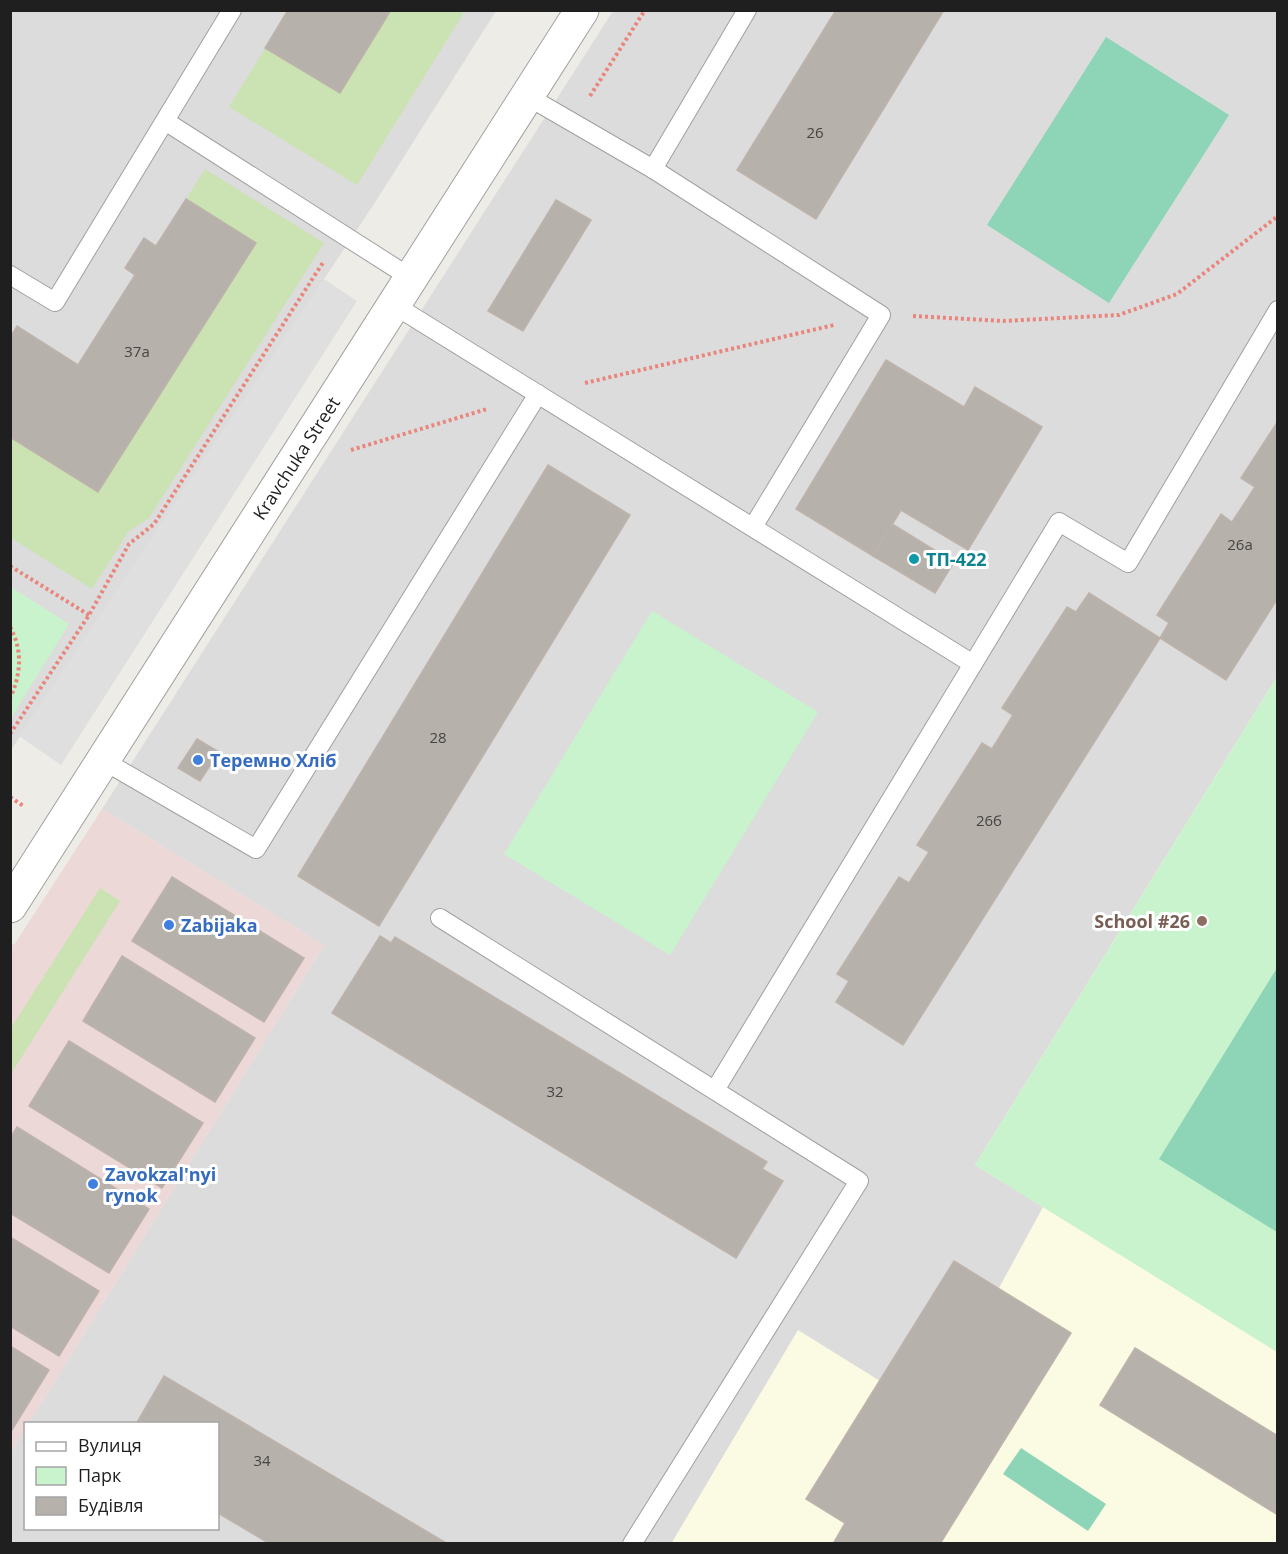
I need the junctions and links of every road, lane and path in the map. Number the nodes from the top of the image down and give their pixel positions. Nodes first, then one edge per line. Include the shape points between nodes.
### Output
1 (232, 10) edge
2 (582, 10) edge
3 (645, 10) edge
4 (747, 10) edge
5 (527, 96) junction
6 (165, 121) junction
7 (573, 122) junction
8 (653, 169) junction
9 (1278, 216) edge
10 (343, 233) junction
11 (10, 275) edge
12 (411, 278) junction
13 (394, 305) junction
14 (1278, 310) edge
15 (881, 315) junction
16 (538, 394) junction
17 (290, 468) junction
18 (753, 527) junction
19 (10, 566) edge
20 (89, 615) junction
21 (10, 627) edge
22 (973, 664) junction
23 (10, 698) edge
24 (10, 734) edge
25 (105, 761) junction
26 (10, 906) edge
27 (440, 918) dead end
28 (715, 1090) junction
29 (632, 1544) edge

1 - 6 lane
2 - 5 street, Kravchuka Street
3 - 7 path
4 - 8 lane
5 - 7 lane
5 - 12 street, Kravchuka Street
6 - 10 lane
6 - 11 lane via 55,302
7 - 8 lane
8 - 15 lane
9 - 15 path via 1177,294 1119,315 1003,321
10 - 12 lane
10 - 20 path via 154,524 129,544
12 - 13 street, Kravchuka Street
13 - 16 lane
13 - 17 street, Kravchuka Street
14 - 22 lane via 1128,563 1059,522
15 - 16 path
15 - 18 lane
16 - 17 path
16 - 18 lane
16 - 25 lane via 256,849
17 - 25 street, Kravchuka Street
18 - 22 lane
19 - 20 path
20 - 24 path
21 - 23 path via 20,666
22 - 28 lane
25 - 26 street, Kravchuka Street
27 - 28 lane
28 - 29 lane via 860,1181

